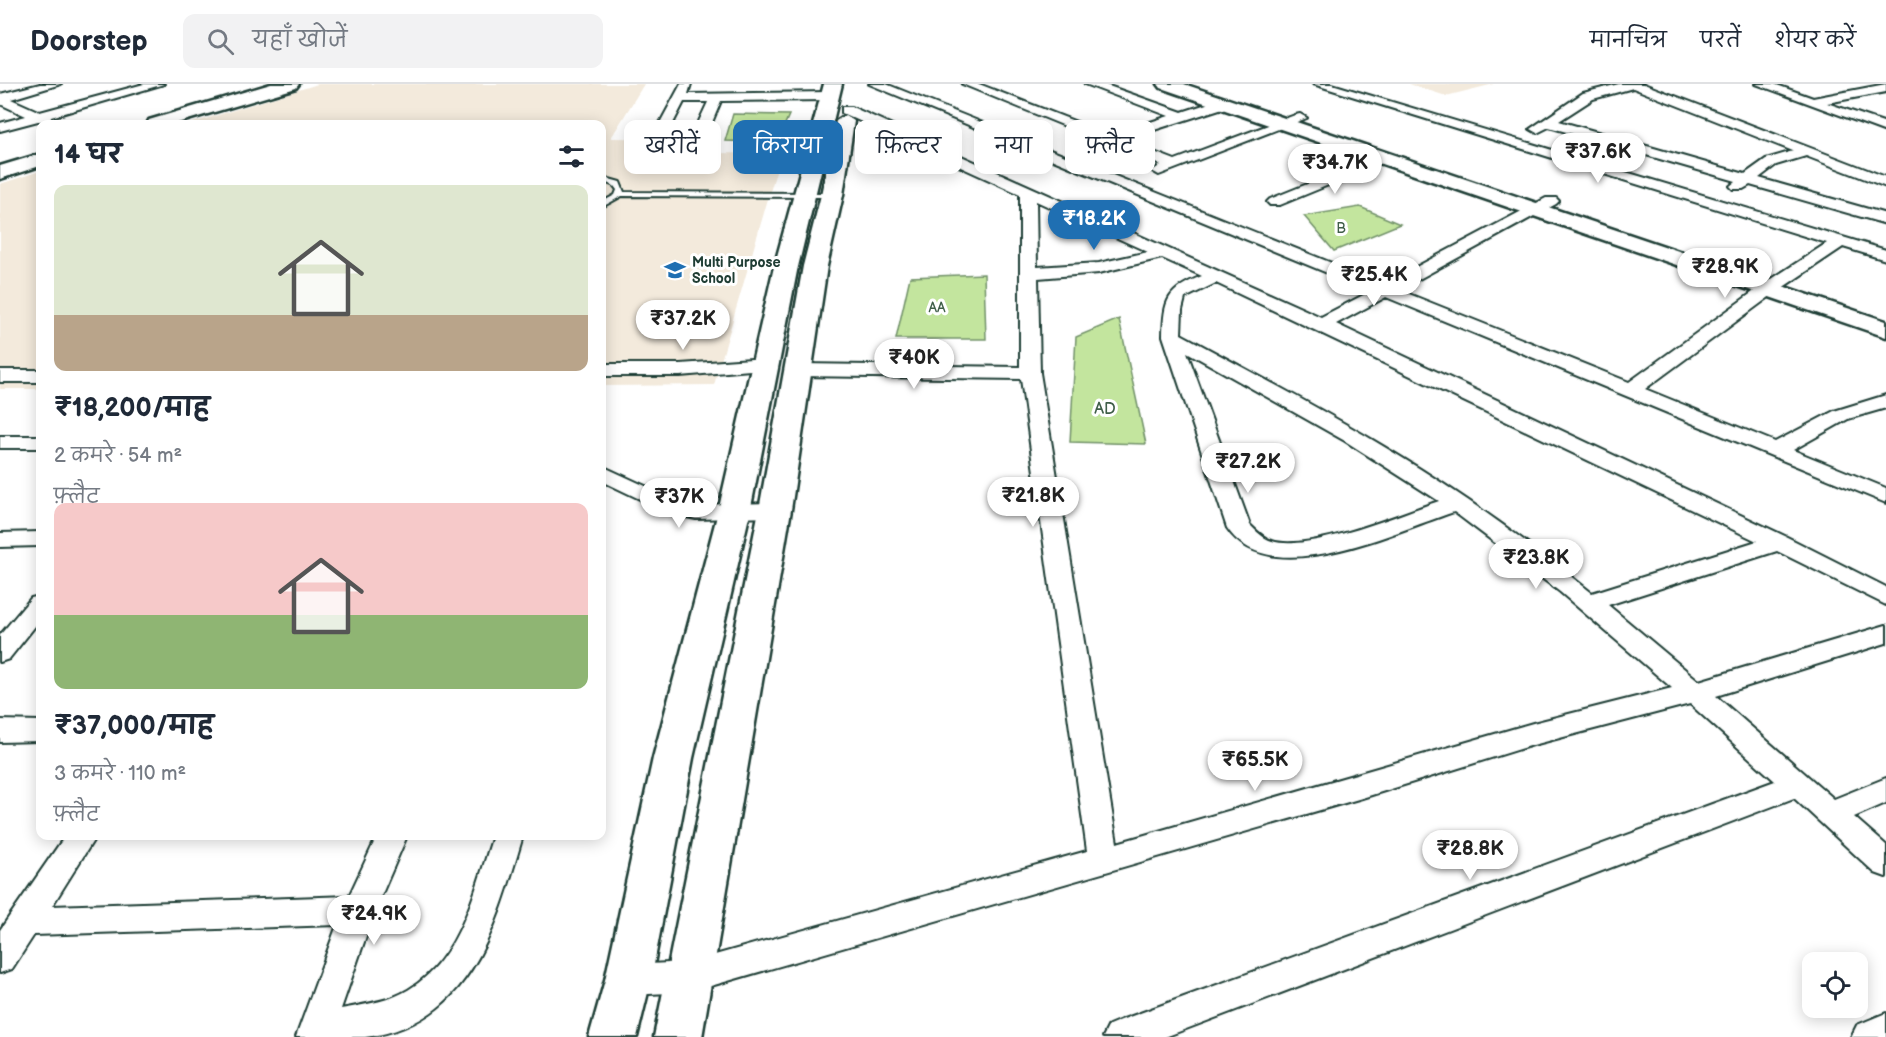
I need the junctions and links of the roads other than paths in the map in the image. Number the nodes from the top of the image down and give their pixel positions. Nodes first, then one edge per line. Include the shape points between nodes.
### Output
1 (4, 84) edge
2 (55, 84) edge
3 (158, 84) edge
4 (275, 84) edge
5 (290, 84) edge
6 (298, 84) edge
7 (688, 84) edge
8 (875, 84) edge
9 (968, 84) edge
10 (1090, 84) edge
11 (1167, 84) edge
12 (1198, 84) edge
13 (1319, 84) edge
14 (1634, 84) edge
15 (1762, 84) edge
16 (1875, 84) edge
17 (0, 88) edge
18 (1886, 88) edge
19 (840, 94) edge
20 (678, 98) junction
21 (716, 98) junction
22 (0, 99) edge
23 (1813, 102) junction
24 (1224, 103) junction
25 (39, 116) junction
26 (1181, 116) junction
27 (49, 120) edge
28 (157, 120) edge
29 (169, 120) edge
30 (183, 120) edge
31 (668, 120) edge
32 (706, 120) edge
33 (1292, 121) junction
34 (1547, 122) junction
35 (1065, 123) edge
36 (1155, 125) edge
37 (0, 127) edge
38 (1886, 128) edge
39 (1518, 142) junction
40 (1807, 151) junction
41 (1155, 158) edge
42 (1382, 158) junction
43 (36, 164) edge
44 (36, 164) edge
45 (1174, 165) junction
46 (0, 171) edge
47 (0, 178) edge
48 (1745, 179) junction
49 (606, 180) edge
50 (1886, 182) edge
51 (1126, 184) junction
52 (1028, 191) junction
53 (619, 194) junction
54 (819, 195) junction
55 (606, 202) edge
56 (1275, 202) dead end
57 (1719, 203) junction
58 (1545, 205) junction
59 (1886, 219) edge
60 (1841, 241) junction
61 (1163, 253) junction
62 (1886, 255) edge
63 (1029, 273) junction
64 (1215, 277) junction
65 (1778, 282) junction
66 (1384, 292) junction
67 (1886, 310) edge
68 (1322, 324) junction
69 (1886, 329) edge
70 (1172, 336) junction
71 (766, 364) junction
72 (798, 369) junction
73 (606, 370) edge
74 (1030, 373) junction
75 (0, 376) edge
76 (36, 376) edge
77 (1631, 390) junction
78 (1886, 400) edge
79 (0, 442) edge
80 (36, 442) edge
81 (1775, 451) junction
82 (606, 475) edge
83 (1886, 496) edge
84 (1457, 503) junction
85 (775, 510) junction
86 (734, 512) junction
87 (36, 539) edge
88 (0, 540) edge
89 (1779, 542) junction
90 (1886, 597) edge
91 (1588, 603) junction
92 (36, 609) edge
93 (1886, 634) edge
94 (3, 646) edge
95 (1692, 693) junction
96 (0, 731) edge
97 (36, 731) edge
98 (1799, 784) junction
99 (1886, 790) edge
100 (1830, 813) junction
101 (78, 840) edge
102 (390, 840) edge
103 (507, 840) edge
104 (1104, 860) junction
105 (1886, 864) edge
106 (359, 910) junction
107 (26, 921) junction
108 (0, 958) edge
109 (690, 977) junction
110 (628, 980) junction
111 (1886, 1030) edge
112 (1163, 1031) edge
113 (316, 1034) edge
114 (613, 1037) edge
115 (678, 1037) edge
116 (1121, 1037) edge
117 (1869, 1037) edge

1 - 17 street
2 - 22 street
3 - 25 street
4 - 28 street
5 - 29 street
6 - 30 street
7 - 20 street
8 - 51 street
9 - 35 street
10 - 26 street
11 - 24 street
12 - 33 street
13 - 39 street
14 - 34 street via 1588,96
14 - 40 street
15 - 23 street
16 - 18 street
18 - 23 street
19 - 21 street
19 - 52 street
19 - 54 street
20 - 21 street
20 - 31 street
21 - 32 street
22 - 25 street
23 - 38 street
24 - 26 street
24 - 33 street
25 - 27 street
25 - 37 street
26 - 36 street
33 - 42 street
33 - 45 street
33 - 58 street
34 - 39 street
34 - 48 street
39 - 57 street
40 - 48 street via 1771,162
40 - 50 street
41 - 45 street
42 - 56 street
42 - 58 street
43 - 46 street
44 - 47 street
45 - 51 street
48 - 57 street
48 - 59 street
49 - 53 lane via 617,184
51 - 66 street
52 - 61 street
52 - 63 street
53 - 54 lane
53 - 55 lane
54 - 71 street via 785,271
54 - 72 street via 815,266
57 - 60 street
58 - 65 street
58 - 66 street
60 - 62 street
60 - 65 street
61 - 63 street via 1099,268
61 - 64 street
63 - 74 street
64 - 68 street
64 - 70 street via 1180,292 1172,303
65 - 67 street
65 - 69 street
65 - 77 street
66 - 68 street
66 - 77 street
68 - 89 street
70 - 84 street via 1407,470
70 - 84 street via 1239,528 1254,543 1277,550 1318,547
71 - 73 street
71 - 86 street
72 - 74 street
72 - 85 street
74 - 104 street
75 - 76 street
77 - 81 street
78 - 81 street via 1841,415
79 - 80 street
81 - 83 street
82 - 86 street via 672,507 696,512
84 - 91 street
85 - 86 street
85 - 109 street
86 - 110 street via 674,758
87 - 88 street
89 - 90 street
89 - 91 street
91 - 95 street
92 - 94 street
93 - 95 street
95 - 98 street
95 - 104 street via 1533,734
96 - 97 street
98 - 100 street
98 - 112 street
99 - 100 street
100 - 105 street
101 - 107 street
102 - 106 street
103 - 113 street via 479,929 457,968 433,994 401,1010
104 - 109 street
106 - 107 street
106 - 113 street
107 - 108 street
109 - 110 street
109 - 115 street
110 - 114 street
111 - 117 street
112 - 116 street

